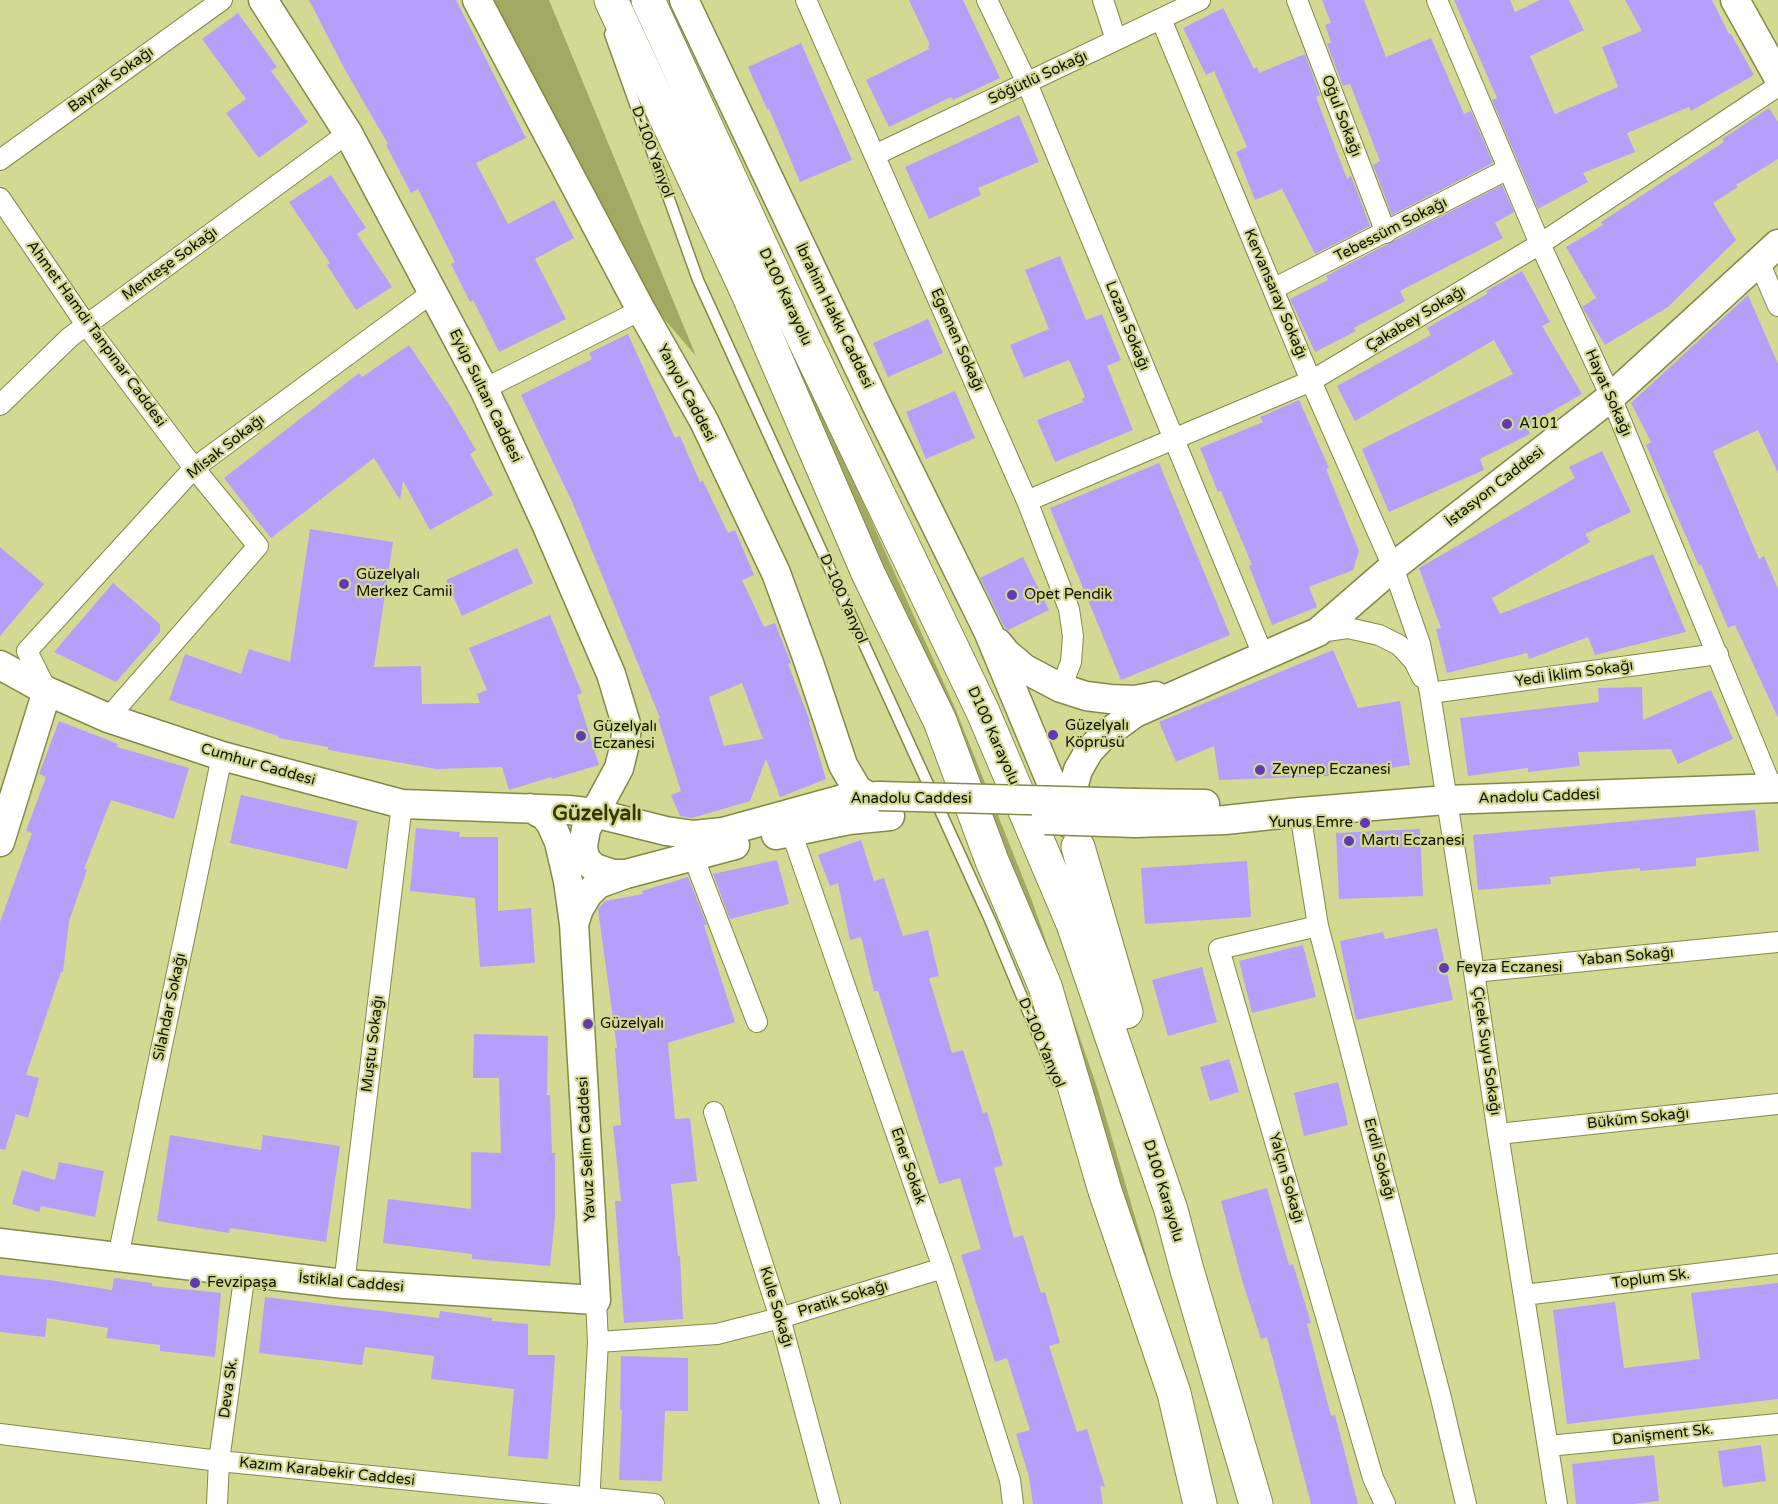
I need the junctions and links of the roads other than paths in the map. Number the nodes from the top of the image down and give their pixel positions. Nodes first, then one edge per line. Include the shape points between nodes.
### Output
1 (222, 0) edge
2 (263, 0) edge
3 (477, 0) edge
4 (648, 0) edge
5 (684, 0) edge
6 (806, 0) edge
7 (987, 0) edge
8 (1103, 0) edge
9 (1200, 0) edge
10 (1297, 0) edge
11 (1437, 0) edge
12 (1735, 0) edge
13 (608, 11) edge
14 (1161, 19) junction
15 (1116, 40) junction
16 (1778, 77) edge
17 (1027, 83) junction
18 (1778, 86) edge
19 (348, 133) junction
20 (875, 155) junction
21 (0, 160) edge
22 (1508, 169) junction
23 (0, 198) edge
24 (1386, 233) junction
25 (1540, 244) junction
26 (1768, 253) edge
27 (1273, 289) junction
28 (434, 292) junction
29 (1778, 306) edge
30 (641, 310) junction
31 (87, 326) junction
32 (1311, 381) junction
33 (484, 389) junction
34 (1611, 396) junction
35 (0, 405) edge
36 (1174, 439) junction
37 (194, 468) junction
38 (1027, 501) junction
39 (1393, 567) junction
40 (988, 631) junction
41 (1318, 632) junction
42 (1718, 654) junction
43 (1263, 655) junction
44 (0, 665) edge
45 (1061, 688) junction
46 (47, 691) junction
47 (1176, 693) junction
48 (1430, 693) junction
49 (108, 718) junction
50 (222, 756) junction
51 (1775, 788) edge
52 (1446, 800) junction
53 (879, 803) junction
54 (402, 804) junction
55 (530, 807) junction
56 (1300, 812) junction
57 (597, 820) junction
58 (791, 831) junction
59 (0, 842) edge
60 (1078, 847) junction
61 (693, 856) junction
62 (626, 874) junction
63 (574, 924) junction
64 (1318, 926) junction
65 (1778, 942) edge
66 (1474, 972) junction
67 (757, 1022) dead end
68 (1060, 1088) dead end
69 (1778, 1104) edge
70 (1068, 1109) dead end
71 (714, 1112) dead end
72 (1498, 1134) junction
73 (1105, 1191) junction
74 (1171, 1210) junction
75 (0, 1243) edge
76 (118, 1257) junction
77 (1778, 1264) edge
78 (943, 1268) junction
79 (245, 1272) junction
80 (344, 1284) junction
81 (1524, 1295) junction
82 (596, 1300) junction
83 (780, 1318) junction
84 (598, 1342) junction
85 (1778, 1424) edge
86 (0, 1434) edge
87 (1548, 1446) junction
88 (219, 1461) junction
89 (589, 1501) edge
90 (218, 1504) edge
91 (654, 1504) edge
92 (830, 1504) edge
93 (1013, 1504) edge
94 (1200, 1504) edge
95 (1256, 1504) edge
96 (1385, 1504) edge
97 (1466, 1504) edge
98 (1557, 1504) edge

1 - 21 street, Bayrak Sokağı
2 - 19 street, Eyüp Sultan Caddesi
3 - 30 street, Yanyol Caddesi
4 - 74 highway, D100 Karayolu via 803,337 983,712 1073,924
5 - 40 street, İbrahim Hakkı Caddesi
6 - 20 street, Egemen Sokağı
7 - 17 street, Lozan Sokağı
8 - 15 street
9 - 14 street, Söğütlü Sokağı
10 - 24 street, Oğul Sokağı
11 - 22 street, Hayat Sokağı
12 - 16 street
13 - 68 lane, D-100 Yanyol via 698,280 990,920
13 - 73 highway via 748,294 868,573 940,721 992,861 1045,986
14 - 15 street, Söğütlü Sokağı
14 - 27 street, Kervansaray Sokağı
15 - 17 street, Söğütlü Sokağı
17 - 20 street, Söğütlü Sokağı
17 - 36 street, Lozan Sokağı
18 - 25 street, Çakabey Sokağı
19 - 28 street, Eyüp Sultan Caddesi
19 - 31 street, Menteşe Sokağı
20 - 38 street, Egemen Sokağı
22 - 24 street, Tebessüm Sokağı
22 - 25 street, Hayat Sokağı
23 - 31 street, Ahmet Hamdi Tanpınar Caddesi
24 - 27 street, Tebessüm Sokağı
25 - 32 street, Çakabey Sokağı
25 - 34 street, Hayat Sokağı
26 - 29 street
26 - 34 street, İstasyon Caddesi
27 - 32 street, Kervansaray Sokağı
28 - 33 street, Eyüp Sultan Caddesi
28 - 37 street, Misak Sokağı
30 - 33 street
30 - 53 street, Yanyol Caddesi via 704,422 776,573 848,778 856,789
31 - 35 street, Menteşe Sokağı via 70,337
31 - 37 street, Ahmet Hamdi Tanpınar Caddesi
32 - 36 street, Çakabey Sokağı
32 - 39 street, Kervansaray Sokağı
33 - 57 street, Eyüp Sultan Caddesi via 579,600 623,709 627,727 624,748
34 - 39 street, İstasyon Caddesi
34 - 42 street, Hayat Sokağı
36 - 38 street, Çakabey Sokağı
36 - 43 street, Lozan Sokağı
37 - 46 street, Misak Sokağı via 27,651
37 - 49 street, Ahmet Hamdi Tanpınar Caddesi via 258,546
38 - 45 street, Egemen Sokağı via 1069,609 1071,662
39 - 41 street, İstasyon Caddesi
39 - 48 street, Çiçek Suyu Sokağı via 1420,644
40 - 45 street via 1025,669
40 - 60 street
41 - 43 street, İstasyon Caddesi
41 - 48 street, İstasyon Caddesi via 1348,628 1389,640 1414,661
42 - 48 street, Yedi İklim Sokağı
42 - 51 street, Hayat Sokağı
43 - 47 street, İstasyon Caddesi
44 - 46 street, Cumhur Caddesi
45 - 47 street via 1110,699 1135,700
46 - 49 street, Cumhur Caddesi
46 - 59 street
47 - 60 street, İstasyon Caddesi via 1127,718 1089,752 1073,788
48 - 52 street, Çiçek Suyu Sokağı
49 - 50 street, Cumhur Caddesi
50 - 54 street, Cumhur Caddesi
50 - 76 street, Silahdar Sokağı
51 - 52 street, Anadolu Caddesi
52 - 56 street, Anadolu Caddesi
52 - 66 street, Çiçek Suyu Sokağı
53 - 56 street, Anadolu Caddesi, bridge via 1225,820
53 - 57 street, Anadolu Caddesi via 843,798 708,834
53 - 58 street, Anadolu Caddesi via 849,820
54 - 55 street, Cumhur Caddesi
54 - 80 street, Muştu Sokağı
55 - 57 street, Anadolu Caddesi via 569,810
55 - 63 street, Yavuz Selim Caddesi via 551,824 559,842
56 - 64 street, Erdil Sokağı
57 - 62 street via 583,846 588,862 604,872
58 - 61 street, Anadolu Caddesi
58 - 78 street, Ener Sokak
60 - 74 highway via 1128,1019
61 - 62 street, Anadolu Caddesi
61 - 67 street
62 - 63 street, Anadolu Caddesi via 598,884 579,909
63 - 82 street, Yavuz Selim Caddesi
64 - 96 street, Yalçın Sokağı via 1219,949 1370,1466
64 - 97 street, Erdil Sokağı
65 - 66 street, Yaban Sokağı
66 - 72 street, Çiçek Suyu Sokağı
69 - 72 street, Büküm Sokağı
70 - 73 lane
71 - 83 street, Kule Sokağı
72 - 81 street, Çiçek Suyu Sokağı
73 - 94 highway via 1174,1393
74 - 95 highway, D100 Karayolu
75 - 76 street, İstiklal Caddesi
76 - 79 street, İstiklal Caddesi
77 - 81 street, Toplum Sk.
78 - 83 street, Pratik Sokağı
78 - 93 street, Ener Sokak via 1010,1480
79 - 80 street, İstiklal Caddesi
79 - 88 street, Deva Sk.
80 - 82 street, İstiklal Caddesi
81 - 87 street, Çiçek Suyu Sokağı
82 - 84 street, Yavuz Selim Caddesi
83 - 84 street, Pratik Sokağı via 717,1334
83 - 92 street, Kule Sokağı
84 - 89 street, Yavuz Selim Caddesi
85 - 87 street, Danişment Sk.
86 - 88 street, Kazım Karabekir Caddesi
87 - 98 street, Çiçek Suyu Sokağı
88 - 89 street, Kazım Karabekir Caddesi
88 - 90 street, Deva Sk.
89 - 91 street, Kazım Karabekir Caddesi

